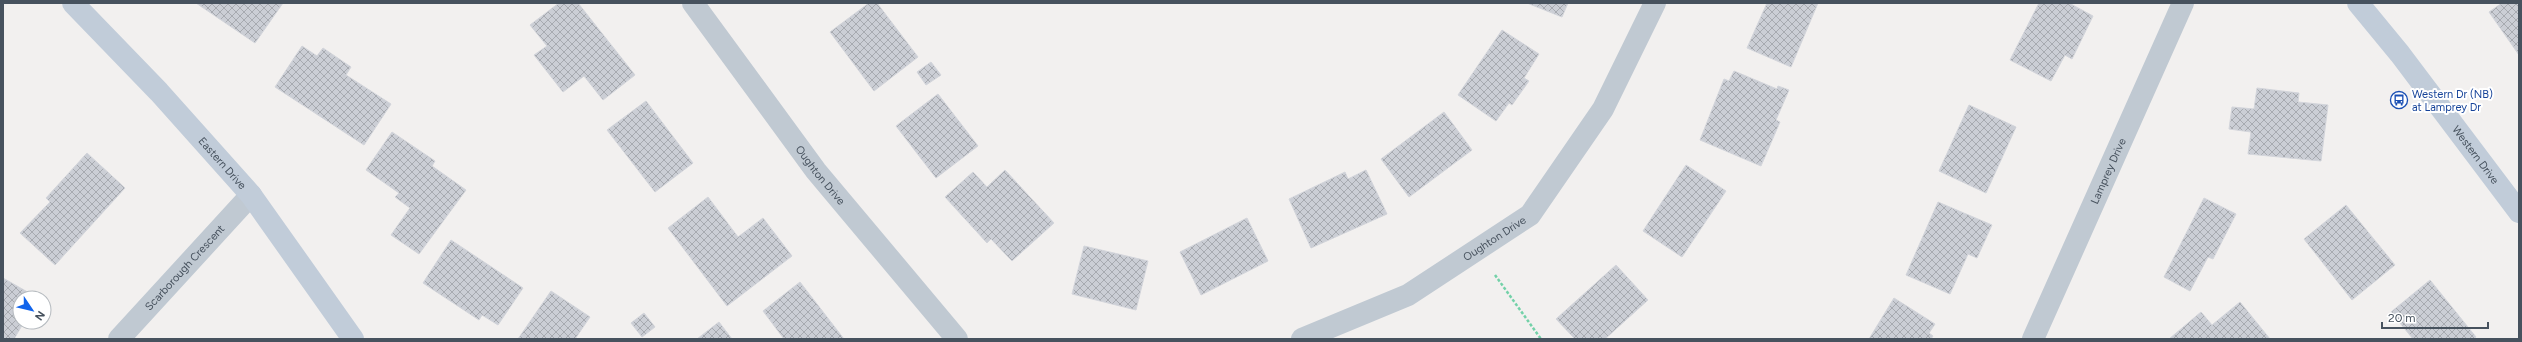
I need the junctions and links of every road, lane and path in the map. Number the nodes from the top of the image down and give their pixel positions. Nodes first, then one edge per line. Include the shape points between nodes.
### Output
1 (693, 3) edge
2 (1655, 3) edge
3 (2183, 3) edge
4 (2358, 3) edge
5 (83, 6) edge
6 (251, 196) junction
7 (2519, 212) edge
8 (1476, 250) junction
9 (119, 339) edge
10 (353, 339) edge
11 (957, 339) edge
12 (1302, 339) edge
13 (1541, 339) edge
14 (2033, 339) edge

1 - 11 street, Oughton Drive via 816,172
2 - 8 street, Oughton Drive via 1603,109 1530,215
3 - 14 street, Lamprey Drive
4 - 7 street, Western Drive via 2400,54
5 - 6 street, Eastern Drive
6 - 9 street, Scarborough Crescent
6 - 10 street, Eastern Drive
8 - 12 street, Oughton Drive via 1408,295
8 - 13 path

